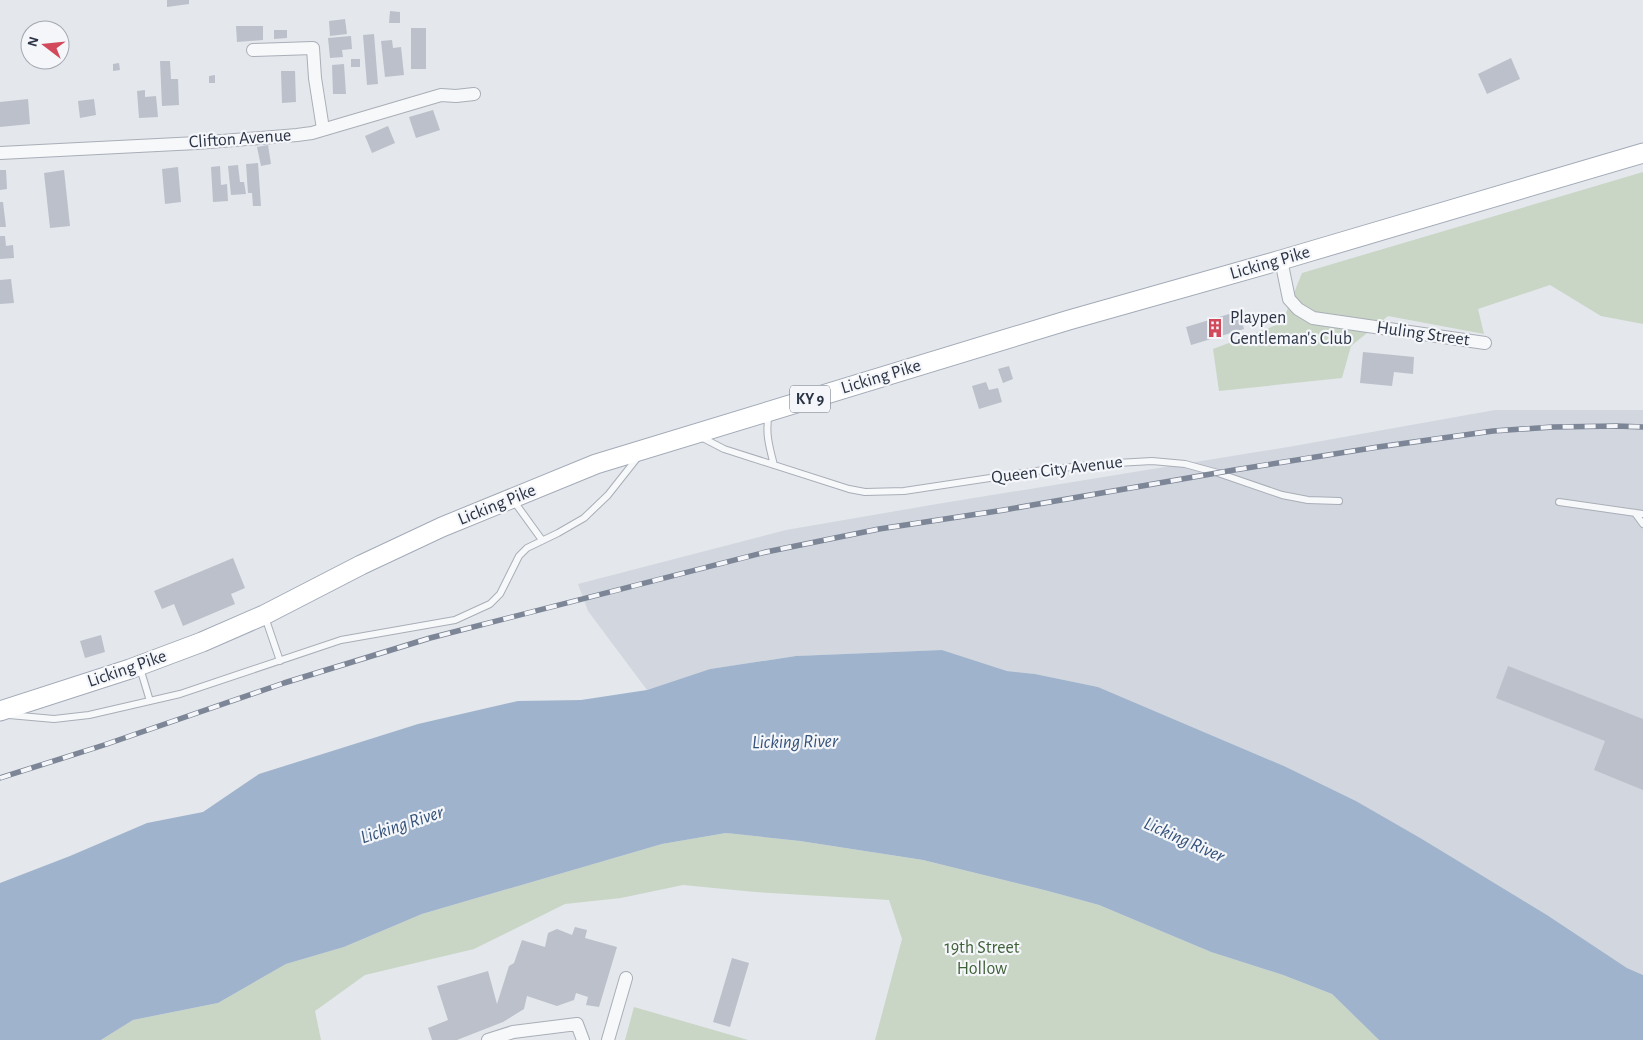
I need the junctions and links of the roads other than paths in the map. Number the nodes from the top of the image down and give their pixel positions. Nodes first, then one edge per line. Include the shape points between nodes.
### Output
1 (253, 50) dead end
2 (474, 94) dead end
3 (323, 129) junction
4 (0, 153) edge
5 (1643, 153) edge
6 (1282, 260) junction
7 (1485, 343) dead end
8 (769, 412) junction
9 (696, 434) junction
10 (643, 451) junction
11 (774, 464) junction
12 (512, 499) junction
13 (1339, 501) dead end
14 (1559, 502) dead end
15 (1634, 513) junction
16 (1643, 514) edge
17 (1643, 524) edge
18 (542, 540) junction
19 (264, 615) junction
20 (280, 661) junction
21 (139, 665) junction
22 (150, 701) junction
23 (0, 713) edge
24 (626, 978) dead end
25 (488, 1040) edge
26 (583, 1040) edge
27 (608, 1040) edge

1 - 3 street via 313,48
2 - 3 street, Clifton Avenue via 440,95
3 - 4 street, Clifton Avenue via 288,136
5 - 6 main road, Licking Pike / KY 9
6 - 7 street, Huling Street via 1289,300 1313,318
6 - 8 main road, Licking Pike / KY 9 via 1069,320
8 - 9 main road, Licking Pike / KY 9
8 - 11 lane via 766,431
9 - 10 main road, Licking Pike / KY 9
9 - 11 lane, Queen City Avenue via 724,449
10 - 12 main road, Licking Pike / KY 9 via 596,464
10 - 18 lane via 608,495 584,518
11 - 13 lane, Queen City Avenue via 865,492 904,491 1099,464 1176,462 1282,496
12 - 18 lane
12 - 19 main road, Licking Pike / KY 9 via 442,527
14 - 15 lane
15 - 16 lane
15 - 17 lane
18 - 20 lane via 519,556 500,594 473,613 455,620 341,640
19 - 20 lane
19 - 21 main road, Licking Pike / KY 9
20 - 22 lane
21 - 22 lane
21 - 23 main road, Licking Pike / KY 9
22 - 23 lane via 89,715 54,719
24 - 27 street
25 - 26 street via 513,1032 577,1024

